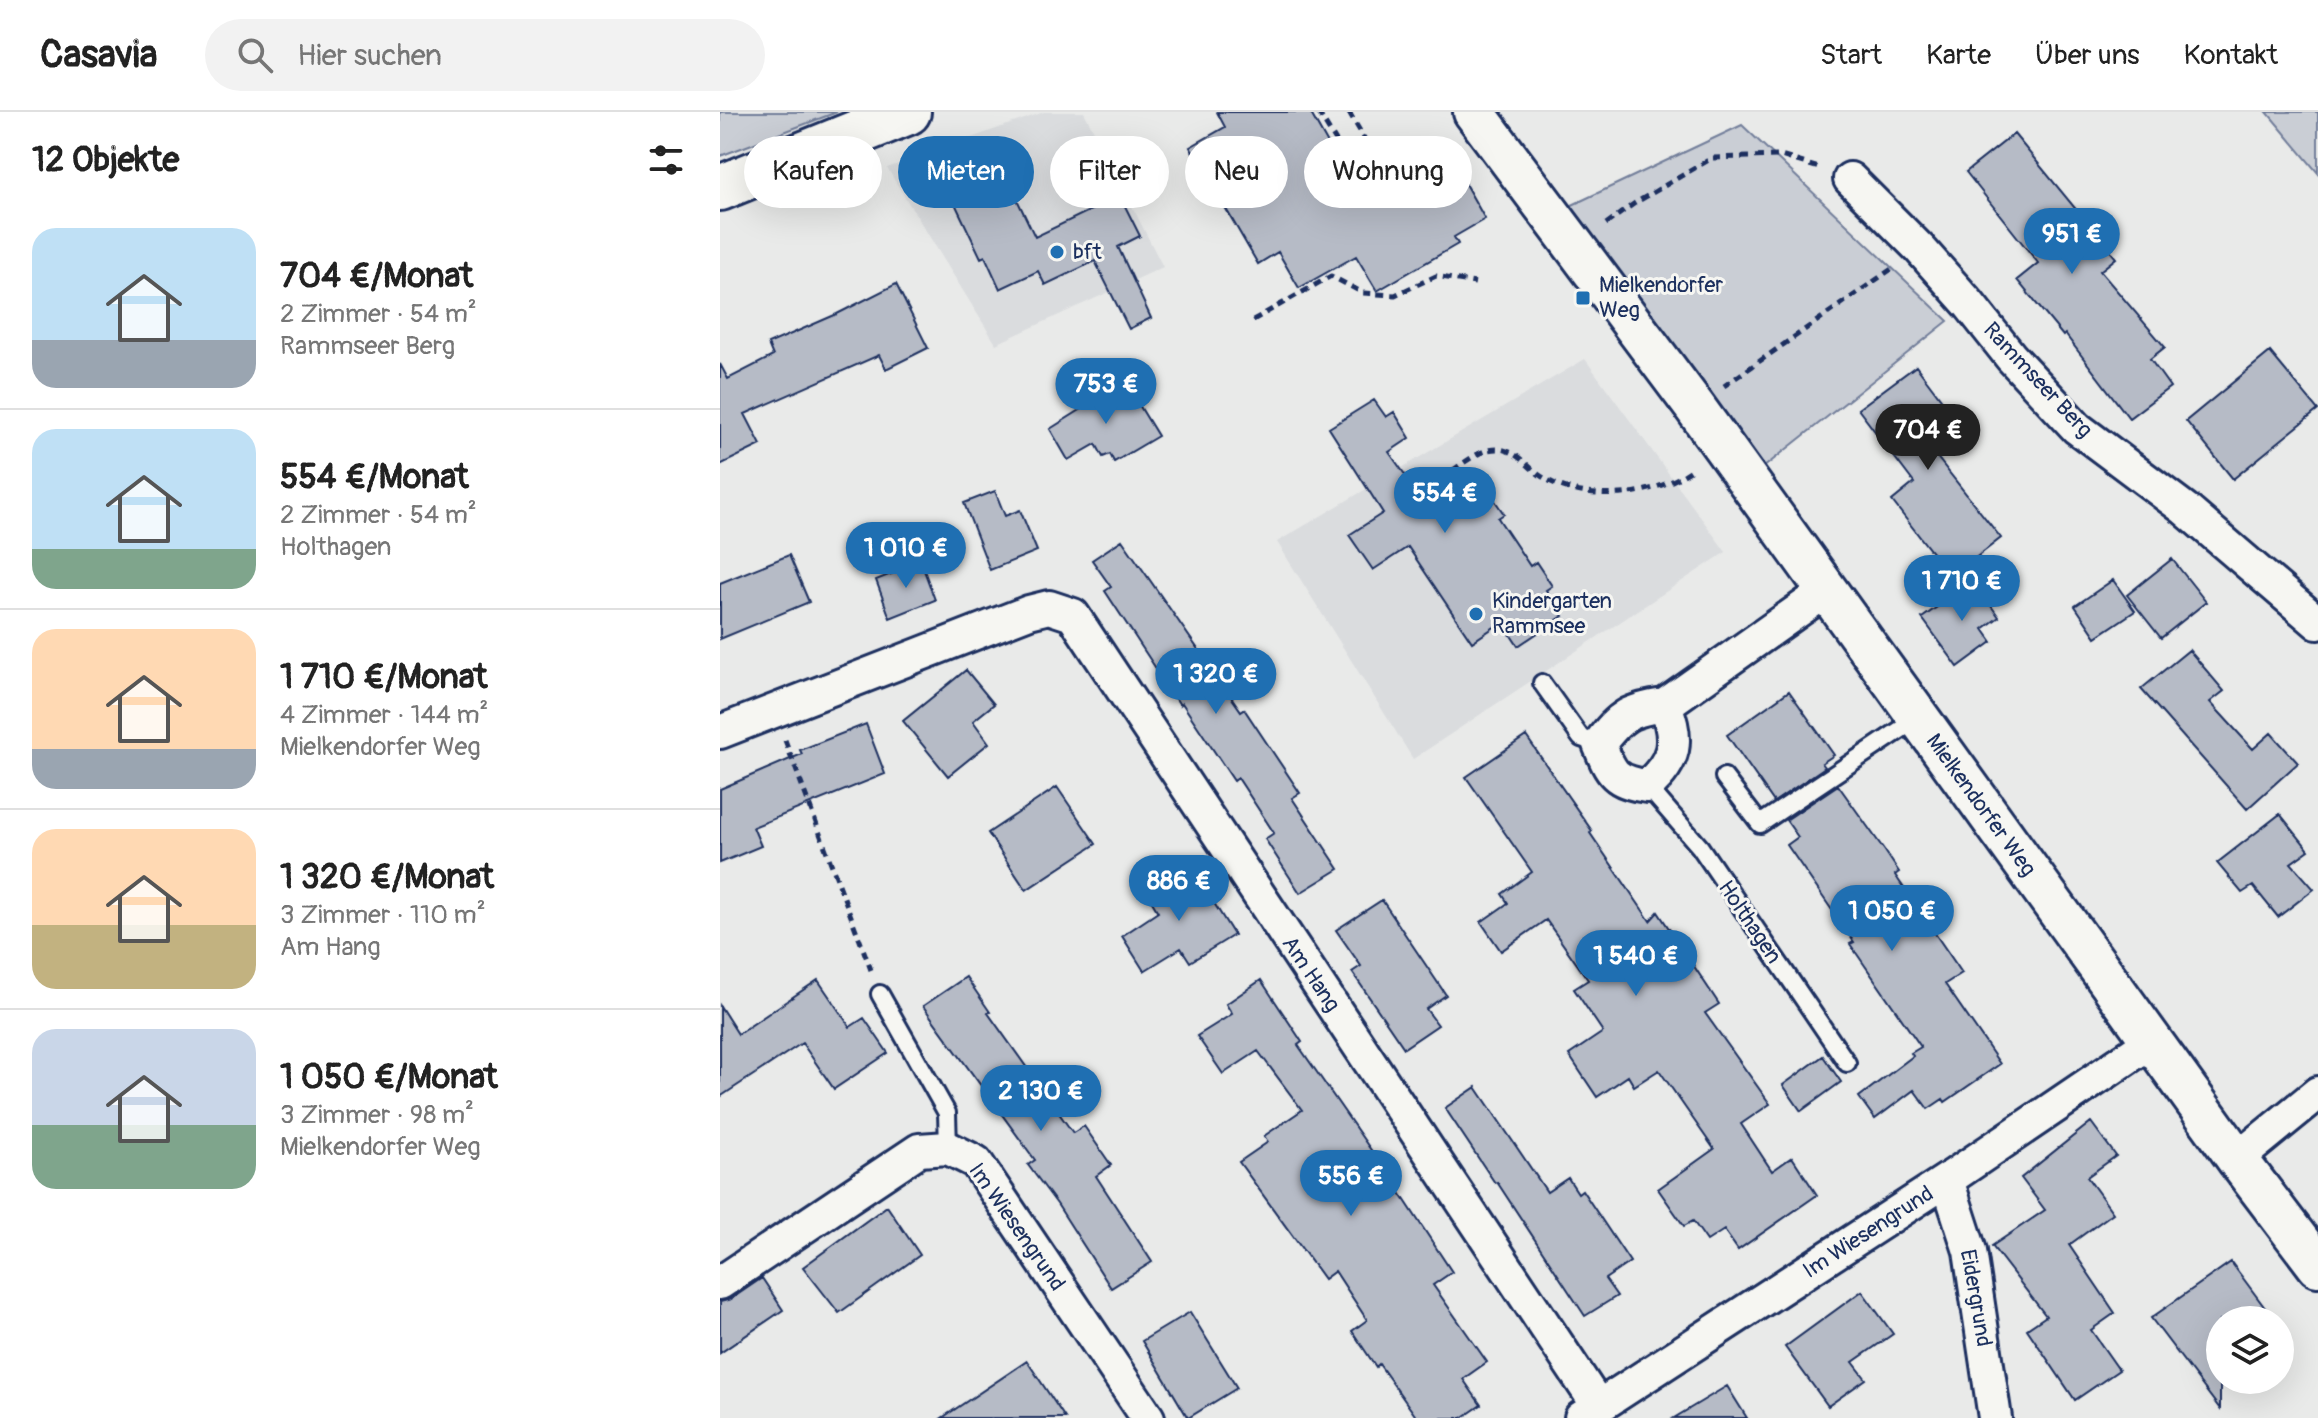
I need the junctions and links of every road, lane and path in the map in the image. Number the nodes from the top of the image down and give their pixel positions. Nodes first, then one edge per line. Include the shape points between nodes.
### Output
1 (908, 112) edge
2 (1318, 112) edge
3 (1349, 112) edge
4 (1481, 122) edge
5 (1333, 136) edge
6 (1363, 136) edge
7 (1464, 136) edge
8 (1850, 179) joint
9 (720, 188) edge
10 (1575, 246) junction
11 (1920, 249) junction
12 (1475, 283) dead end
13 (1253, 320) dead end
14 (1694, 406) junction
15 (1724, 448) junction
16 (1430, 487) dead end
17 (1826, 591) junction
18 (2318, 623) edge
19 (1542, 683) dead end
20 (1665, 705) junction
21 (775, 711) junction
22 (1918, 718) junction
23 (720, 732) edge
24 (1599, 744) junction
25 (1724, 777) dead end
26 (1647, 786) junction
27 (880, 994) joint
28 (2152, 1041) junction
29 (1847, 1063) dead end
30 (2318, 1093) edge
31 (948, 1148) junction
32 (2237, 1159) junction
33 (1947, 1180) junction
34 (2318, 1266) edge
35 (720, 1283) edge
36 (1590, 1413) edge
37 (1148, 1418) edge
38 (1995, 1418) edge

1 - 9 main road
2 - 5 path
3 - 6 path
4 - 7 path
4 - 10 street, Mielkendorfer Weg
8 - 10 path via 1781,156 1712,158
8 - 11 street, Rammseer Berg
10 - 14 street, Mielkendorfer Weg
11 - 14 path
11 - 18 street, Rammseer Berg via 2077,428 2185,509
12 - 13 path via 1436,276 1395,295 1363,293 1331,276
14 - 15 street, Mielkendorfer Weg
15 - 16 path via 1675,482 1619,494 1572,492 1502,449 1486,450
15 - 17 street, Mielkendorfer Weg
17 - 20 street
17 - 22 street, Mielkendorfer Weg
19 - 24 lane, Holthagen via 1581,738
20 - 24 street via 1639,709 1615,722
20 - 26 street via 1674,729 1672,754
21 - 23 street, Am Hang
21 - 27 path
21 - 36 street, Am Hang via 1029,612 1049,607 1073,615
22 - 25 lane via 1760,824
22 - 28 street, Mielkendorfer Weg
24 - 26 street, Holthagen via 1609,768 1626,784
26 - 29 lane, Holthagen via 1700,847
27 - 31 lane via 947,1113
28 - 32 street, Mielkendorfer Weg
28 - 33 street, Im Wiesengrund
30 - 32 street
31 - 35 street, Im Wiesengrund via 919,1150
31 - 37 street, Im Wiesengrund via 976,1162
32 - 34 street, Mielkendorfer Weg
33 - 36 street, Im Wiesengrund
33 - 38 street, Eidergrund via 1970,1251

